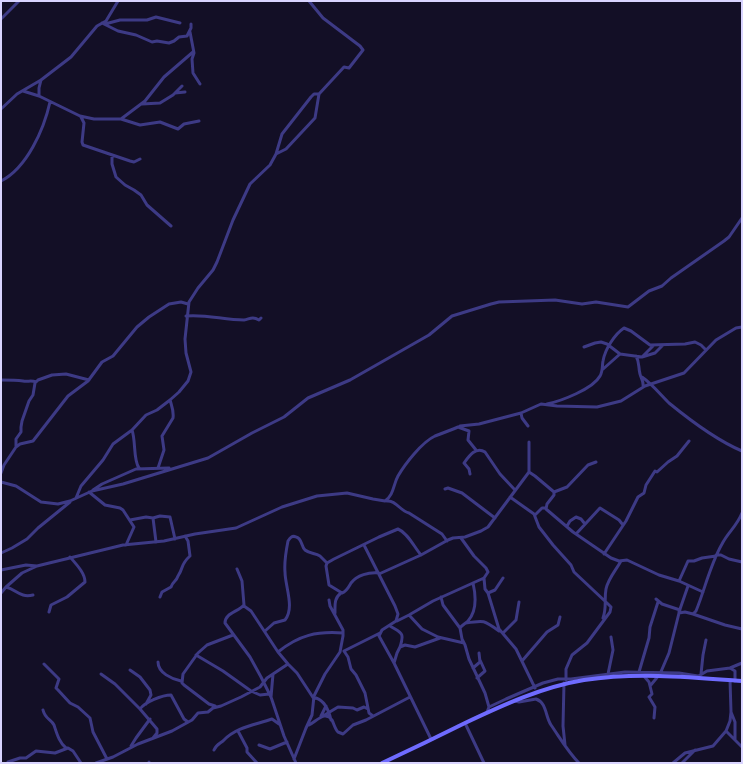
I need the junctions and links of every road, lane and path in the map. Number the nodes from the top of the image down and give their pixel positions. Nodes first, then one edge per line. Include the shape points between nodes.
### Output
1 (19, 1) edge
2 (118, 1) edge
3 (309, 1) edge
4 (1, 19) edge
5 (180, 23) dead end
6 (103, 24) junction
7 (191, 24) dead end
8 (190, 32) junction
9 (193, 52) junction
10 (41, 80) junction
11 (200, 84) dead end
12 (182, 86) dead end
13 (23, 91) junction
14 (185, 92) dead end
15 (175, 93) junction
16 (319, 94) junction
17 (39, 96) junction
18 (50, 102) junction
19 (140, 105) junction
20 (1, 109) edge
21 (80, 116) junction
22 (121, 120) junction
23 (199, 121) dead end
24 (276, 154) junction
25 (112, 155) junction
26 (140, 159) dead end
27 (1, 181) edge
28 (742, 218) edge
29 (171, 226) dead end
30 (188, 304) junction
31 (186, 316) junction
32 (261, 318) dead end
33 (742, 327) edge
34 (663, 345) junction
35 (653, 346) junction
36 (584, 347) dead end
37 (610, 347) junction
38 (706, 350) junction
39 (620, 354) junction
40 (636, 356) junction
41 (643, 357) junction
42 (602, 370) junction
43 (642, 378) junction
44 (1, 380) edge
45 (89, 380) junction
46 (36, 382) junction
47 (650, 384) junction
48 (643, 387) junction
49 (170, 400) junction
50 (546, 404) junction
51 (521, 413) junction
52 (475, 424) junction
53 (528, 426) dead end
54 (458, 427) junction
55 (132, 430) junction
56 (470, 432) junction
57 (689, 441) dead end
58 (529, 442) dead end
59 (16, 447) junction
60 (476, 450) junction
61 (742, 451) edge
62 (596, 462) dead end
63 (139, 468) junction
64 (158, 468) junction
65 (172, 469) junction
66 (529, 472) junction
67 (1, 473) edge
68 (470, 474) dead end
69 (1, 482) edge
70 (445, 489) dead end
71 (515, 490) junction
72 (91, 491) junction
73 (554, 492) junction
74 (510, 497) junction
75 (76, 498) junction
76 (70, 501) junction
77 (385, 501) junction
78 (546, 508) junction
79 (742, 513) edge
80 (535, 515) junction
81 (153, 518) junction
82 (495, 518) junction
83 (130, 520) junction
84 (585, 524) junction
85 (623, 525) junction
86 (567, 526) junction
87 (576, 534) junction
88 (185, 536) junction
89 (461, 538) junction
90 (175, 539) junction
91 (447, 541) junction
92 (156, 542) junction
93 (126, 544) junction
94 (364, 545) junction
95 (1, 553) edge
96 (604, 554) junction
97 (421, 555) junction
98 (716, 555) junction
99 (70, 557) junction
100 (710, 557) junction
101 (621, 560) junction
102 (742, 562) edge
103 (327, 563) junction
104 (713, 564) junction
105 (374, 565) junction
106 (37, 566) junction
107 (237, 569) dead end
108 (1, 570) edge
109 (371, 572) junction
110 (379, 573) junction
111 (484, 578) junction
112 (503, 578) dead end
113 (679, 581) junction
114 (473, 583) junction
115 (688, 586) junction
116 (6, 587) junction
117 (703, 592) junction
118 (1, 593) edge
119 (341, 593) junction
120 (488, 593) junction
121 (33, 595) dead end
122 (160, 597) dead end
123 (441, 598) junction
124 (329, 600) dead end
125 (519, 602) dead end
126 (606, 602) junction
127 (244, 606) junction
128 (680, 611) junction
129 (49, 612) dead end
130 (335, 613) junction
131 (693, 614) junction
132 (409, 615) junction
133 (560, 617) dead end
134 (397, 621) junction
135 (602, 621) junction
136 (466, 623) junction
137 (341, 625) junction
138 (390, 626) junction
139 (460, 628) junction
140 (742, 629) edge
141 (399, 630) junction
142 (265, 631) junction
143 (332, 632) junction
144 (343, 633) junction
145 (380, 633) junction
146 (503, 633) junction
147 (233, 635) junction
148 (611, 637) dead end
149 (440, 638) junction
150 (706, 640) dead end
151 (464, 643) junction
152 (400, 647) junction
153 (344, 651) junction
154 (278, 652) junction
155 (340, 652) junction
156 (479, 654) dead end
157 (196, 655) junction
158 (480, 660) junction
159 (522, 661) junction
160 (158, 662) dead end
161 (394, 663) junction
162 (741, 663) edge
163 (44, 664) dead end
164 (288, 664) junction
165 (473, 668) junction
166 (730, 668) junction
167 (130, 670) dead end
168 (639, 672) junction
169 (736, 673) junction
170 (101, 674) dead end
171 (273, 674) junction
172 (608, 674) junction
173 (659, 674) junction
174 (643, 675) junction
175 (698, 676) junction
176 (477, 678) junction
177 (733, 680) junction
178 (181, 681) junction
179 (564, 681) junction
180 (742, 681) edge
181 (532, 682) junction
182 (264, 684) junction
183 (650, 686) junction
184 (535, 688) junction
185 (529, 690) junction
186 (251, 692) junction
187 (269, 694) junction
188 (271, 697) junction
189 (410, 697) junction
190 (314, 699) junction
191 (514, 700) junction
192 (146, 704) junction
193 (222, 706) junction
194 (326, 706) junction
195 (140, 708) junction
196 (368, 709) junction
197 (43, 710) dead end
198 (488, 710) junction
199 (329, 712) junction
200 (731, 712) junction
201 (322, 716) junction
202 (373, 716) junction
203 (654, 718) dead end
204 (150, 719) junction
205 (331, 720) junction
206 (188, 722) junction
207 (465, 723) junction
208 (281, 725) junction
209 (308, 725) junction
210 (238, 730) junction
211 (726, 731) junction
212 (153, 738) junction
213 (431, 739) junction
214 (735, 739) junction
215 (287, 742) junction
216 (259, 745) dead end
217 (566, 746) junction
218 (742, 747) edge
219 (66, 748) junction
220 (130, 748) junction
221 (214, 750) dead end
222 (695, 750) junction
223 (22, 757) junction
224 (107, 759) junction
225 (294, 759) junction
226 (8, 762) dead end
227 (23, 763) edge
228 (81, 763) edge
229 (96, 763) edge
230 (258, 763) edge
231 (296, 763) edge
232 (382, 763) edge
233 (484, 763) edge
234 (579, 763) edge
235 (673, 763) edge
236 (682, 763) edge

1 - 4 street
2 - 6 street
3 - 16 street via 324,18 363,49 349,68 344,67
5 - 6 street via 156,17
6 - 8 street via 152,42 172,43
6 - 10 street via 97,26 71,57
7 - 8 street
8 - 9 street
9 - 11 street via 193,73
9 - 19 street via 168,74
10 - 13 street
10 - 17 street
12 - 15 street
13 - 17 street
13 - 20 street
14 - 15 street
15 - 19 street via 157,104
16 - 24 street via 311,96 285,130
16 - 24 street via 315,118 291,144
17 - 18 street
18 - 21 street
18 - 27 street via 46,118 33,146 16,171
19 - 22 street
21 - 22 street
21 - 25 street via 84,123 83,144
22 - 23 street via 140,125 160,122 178,129 184,124
24 - 30 street via 267,168 250,184 213,270
25 - 26 street via 132,162
25 - 29 street via 116,177 141,196 147,205
28 - 65 street via 724,241 671,278 664,286 650,291 628,307 596,302 582,304 546,300 498,302 452,316 430,335 350,380 308,398 284,417 216,454
30 - 31 street
30 - 45 street via 169,304 149,317 137,327 113,356 102,362
31 - 32 street via 203,315 243,320
31 - 49 street via 185,347 191,375 185,386
33 - 38 street via 716,340
34 - 35 street
34 - 38 street via 695,342
34 - 41 street via 655,353
35 - 37 street via 624,328 617,334
35 - 41 street
36 - 37 street via 598,342
37 - 39 street
37 - 42 street via 604,358
38 - 47 street via 684,373
39 - 40 street
39 - 42 street
40 - 41 street
40 - 43 street
42 - 50 street via 596,382 582,391
43 - 47 street
43 - 48 street
44 - 46 street
45 - 46 street via 62,374 38,379
45 - 59 street via 68,396 33,441
46 - 59 street via 20,427 21,432 16,439
47 - 48 street
47 - 61 street via 695,423
48 - 50 street via 621,401 597,407
49 - 55 street via 146,415
49 - 64 street via 173,418 162,436 164,450
50 - 51 street
51 - 52 street
51 - 53 street
52 - 54 street
52 - 56 street
54 - 56 street
54 - 77 street via 434,437 422,446 401,470 390,497
55 - 63 street
55 - 75 street via 113,444
56 - 60 street via 468,440
57 - 85 street via 677,456 658,472 654,472
58 - 66 street
59 - 67 street
60 - 68 street via 464,463
60 - 71 street via 485,452
62 - 73 street via 588,465 567,487
63 - 64 street
63 - 72 street
64 - 65 street
65 - 72 street
66 - 71 street
66 - 73 street
69 - 76 street via 16,486 41,502 58,504
70 - 82 street via 462,493
71 - 74 street
72 - 75 street
72 - 83 street via 105,505 120,508
73 - 78 street
74 - 80 street
74 - 82 street
75 - 76 street
76 - 95 street via 27,539
77 - 88 street via 347,493 322,495 292,503 236,528
77 - 91 street via 391,501 442,534
78 - 80 street via 542,508
78 - 86 street
79 - 98 street
80 - 126 street via 539,526 574,572
81 - 83 street
81 - 90 street via 170,518
81 - 92 street
82 - 89 street via 484,529
83 - 93 street via 134,527
84 - 85 street via 600,508
84 - 86 street via 581,518 576,517
84 - 87 street
85 - 96 street
86 - 87 street
87 - 96 street
88 - 90 street
88 - 122 street via 190,556 183,562 171,587 162,592
89 - 91 street
89 - 111 street via 486,568 488,572
90 - 92 street
91 - 97 street
92 - 93 street
93 - 99 street
94 - 97 street via 398,529 406,534
94 - 103 street
94 - 105 street
96 - 101 street
97 - 110 street
98 - 100 street
98 - 102 street
98 - 104 street
99 - 106 street
99 - 129 street via 76,563 85,582 67,597 51,605
100 - 104 street
100 - 113 street via 687,562
101 - 113 street via 627,560
101 - 126 street via 607,584
103 - 119 street via 328,582
103 - 142 street via 320,556 304,548 299,538 290,538 285,560 289,614 285,620 274,623
104 - 117 street
105 - 109 street
105 - 110 street
106 - 108 street via 26,565
106 - 116 street via 22,573
107 - 127 street via 242,581
109 - 110 street
109 - 119 street via 358,577 347,591
110 - 134 street via 395,606
111 - 114 street
111 - 120 street
112 - 120 street via 495,590
113 - 115 street
114 - 123 street
114 - 136 street via 475,605
115 - 117 street
115 - 128 street
116 - 118 street
116 - 121 street via 22,596
117 - 131 street
119 - 130 street via 336,597
120 - 146 street
123 - 132 street
123 - 139 street via 443,605
124 - 130 street
125 - 146 street via 516,620
126 - 135 street
126 - 135 street via 611,610
127 - 142 street via 251,610
127 - 147 street via 226,619 225,624
128 - 131 street
128 - 168 street via 657,601
128 - 173 street via 669,653
130 - 137 street
131 - 140 street
132 - 134 street
132 - 149 street via 422,628
133 - 159 street via 558,625 547,632
134 - 138 street
134 - 141 street
135 - 179 street via 587,643 572,655
136 - 139 street
136 - 146 street via 484,621
137 - 143 street
137 - 144 street
138 - 141 street
138 - 145 street
139 - 151 street
141 - 152 street via 403,638
142 - 154 street
143 - 144 street
143 - 154 street via 303,636
144 - 155 street
145 - 153 street
145 - 161 street
146 - 159 street
147 - 157 street via 206,645
147 - 182 street via 250,657
148 - 172 street via 613,650
149 - 151 street
149 - 152 street via 415,647
150 - 175 street
151 - 165 street
152 - 161 street
153 - 155 street
153 - 196 street via 365,693
154 - 164 street
155 - 190 street via 324,676
156 - 158 street
157 - 178 street
157 - 186 street via 222,670
158 - 165 street
158 - 176 street via 486,671
159 - 181 street
160 - 178 street via 164,673
161 - 189 street
162 - 166 street
162 - 169 street
163 - 224 street via 59,679 56,688 90,718 93,732
164 - 171 street
164 - 190 street
165 - 176 street
166 - 169 street
166 - 175 street via 713,669
167 - 192 street via 140,677 150,690 151,695
168 - 172 street
168 - 173 street
169 - 177 street
170 - 195 street
171 - 182 street
171 - 188 street
172 - 179 street
173 - 174 main road
173 - 175 main road
173 - 183 street
174 - 179 main road
174 - 183 street
175 - 177 main road
176 - 198 street via 488,700
177 - 180 main road
177 - 200 street
178 - 193 street via 209,704
179 - 184 street via 554,680
179 - 191 main road
179 - 217 street via 563,726
181 - 184 street
181 - 185 street
182 - 186 street
182 - 187 street
183 - 203 street via 652,694 649,697 655,707
184 - 185 street
185 - 198 street
186 - 187 street
186 - 193 street
187 - 188 street
188 - 208 street
189 - 202 street
189 - 213 street
190 - 194 street via 320,700
190 - 209 street
191 - 198 main road
191 - 217 street via 519,702 536,699 541,702 551,724
192 - 195 street
192 - 206 street via 171,695
193 - 206 street via 198,713
194 - 199 street
194 - 201 street
195 - 204 street
196 - 199 street via 338,707
196 - 202 street
197 - 219 street via 53,724 59,741
198 - 207 main road
199 - 201 street
199 - 205 street
200 - 211 street
200 - 214 street via 735,722
201 - 205 street
201 - 209 street
202 - 205 street via 353,725 344,734 336,730
204 - 212 street via 158,731
204 - 220 street
206 - 212 street
207 - 213 main road
207 - 233 street
208 - 210 street via 272,719
208 - 215 street
209 - 225 street
210 - 221 street via 227,736
210 - 230 street via 247,752
211 - 214 street
211 - 222 street via 713,746
212 - 220 street
213 - 232 main road
214 - 218 street
215 - 216 street via 270,749
215 - 225 street
217 - 234 street
219 - 223 street via 55,753 36,751
219 - 228 street via 72,750
220 - 224 street
222 - 235 street via 685,753
222 - 236 street
223 - 226 street
223 - 227 street
224 - 229 street
225 - 231 street

